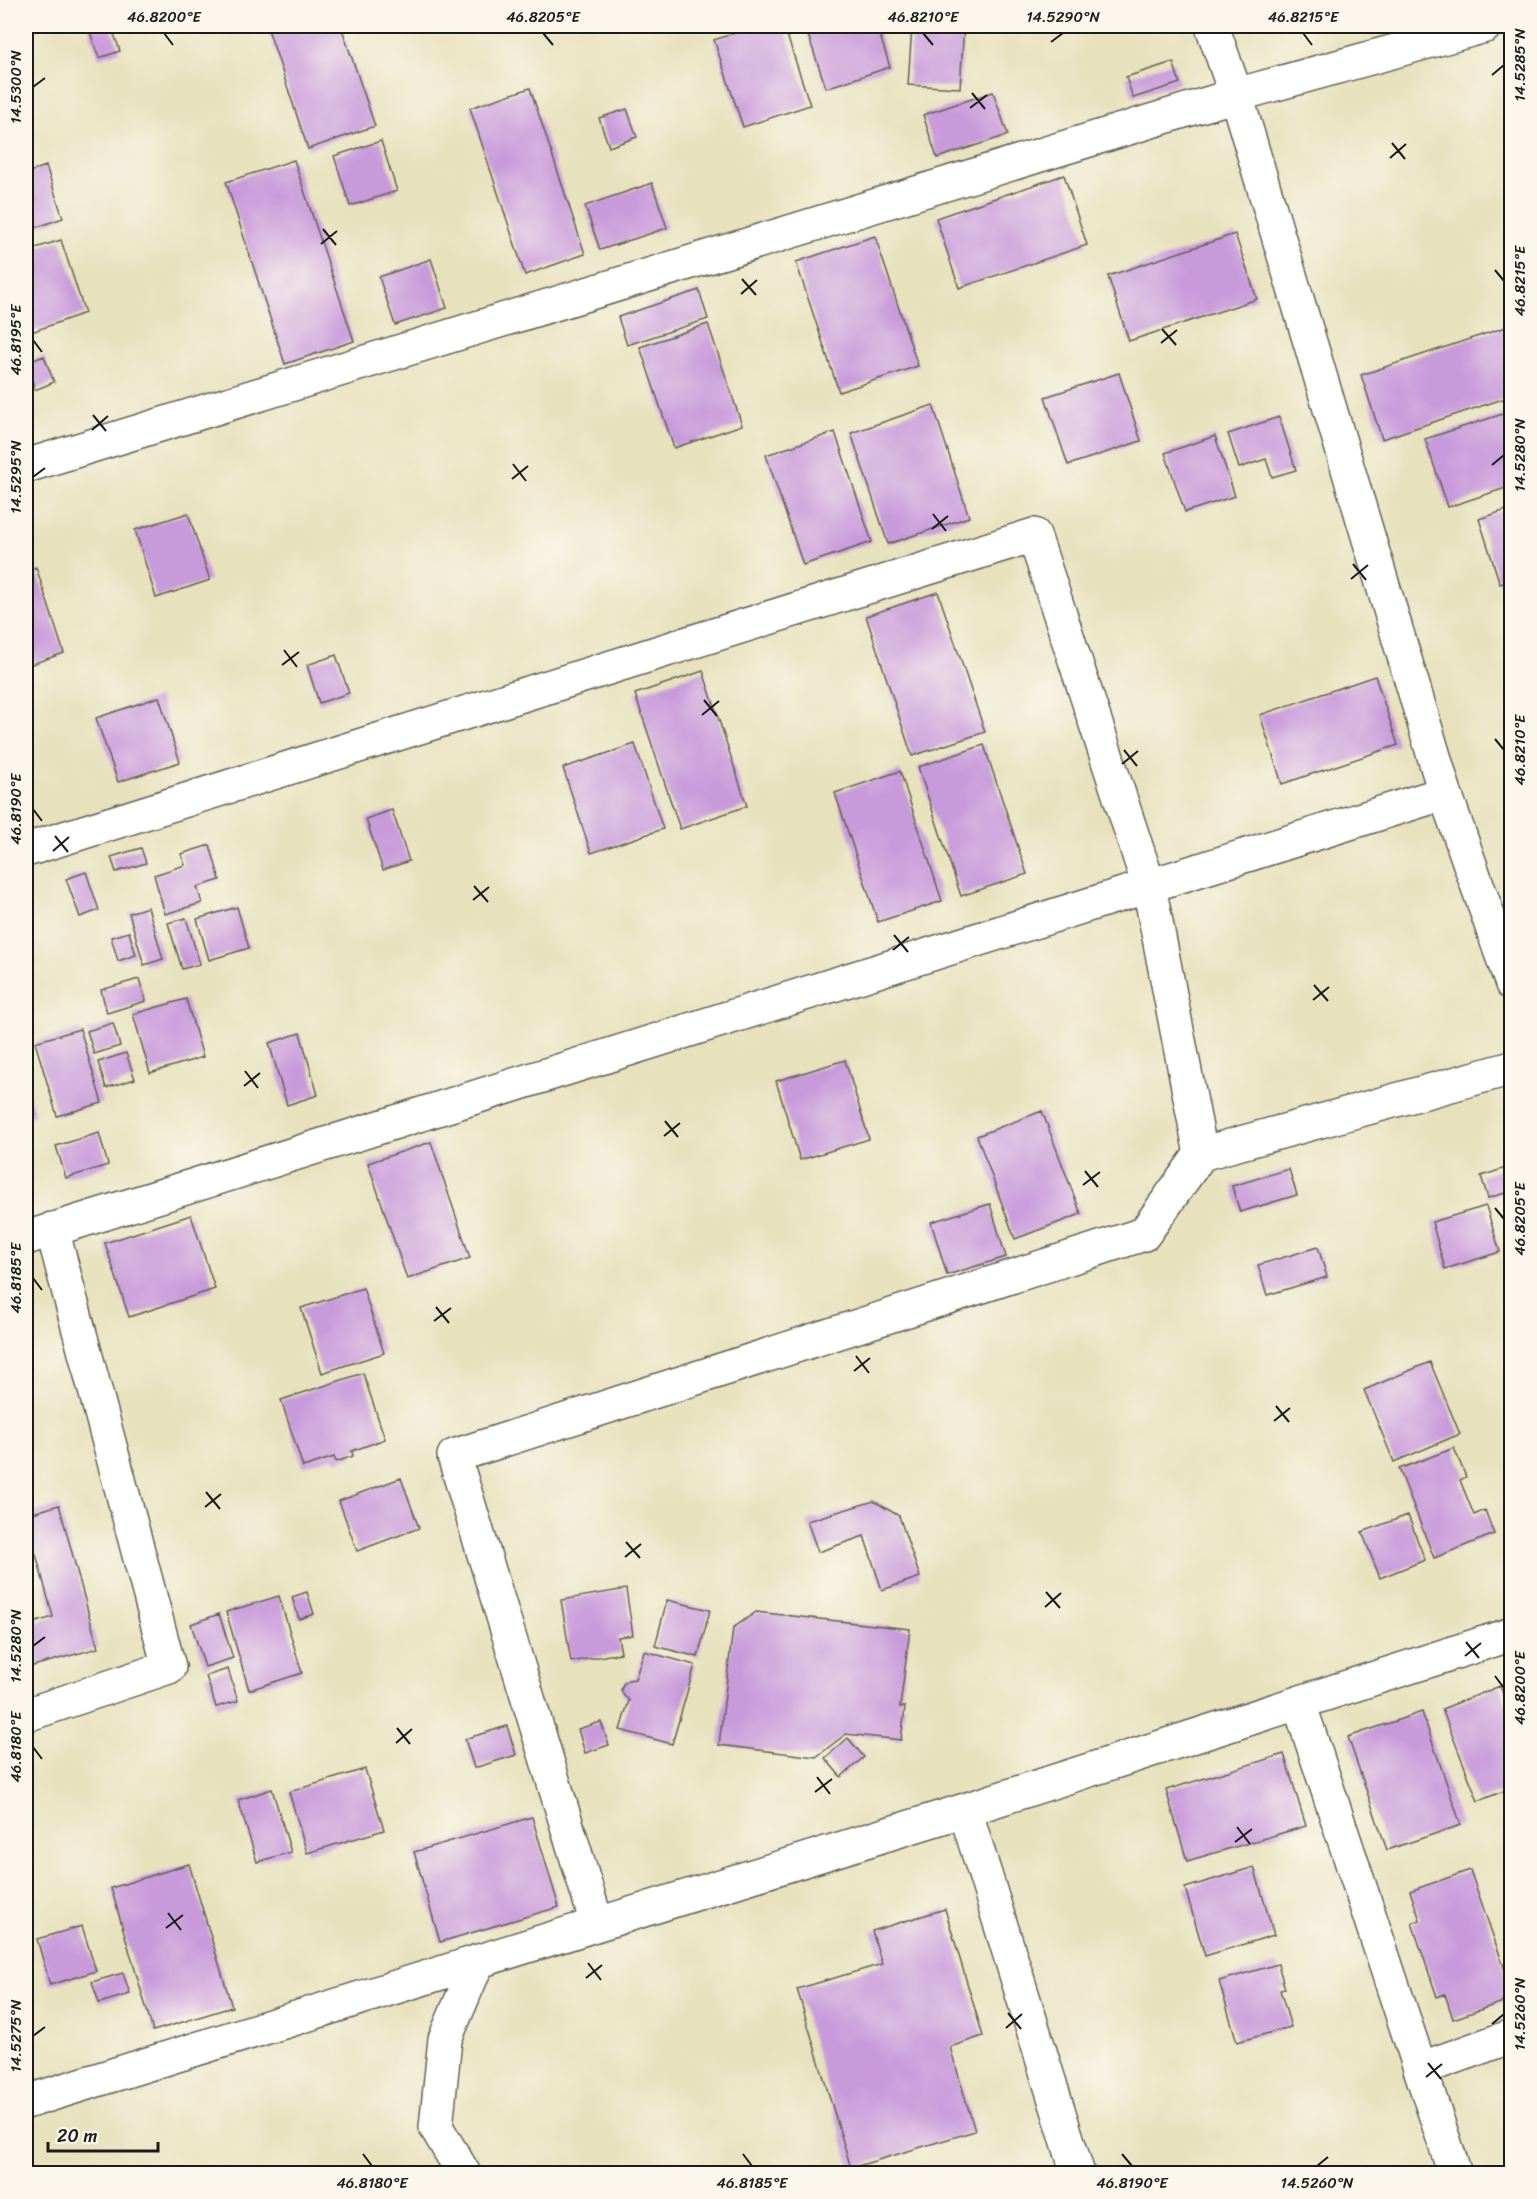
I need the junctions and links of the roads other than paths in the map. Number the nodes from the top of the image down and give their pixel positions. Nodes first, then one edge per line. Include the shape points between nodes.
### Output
1 (1212, 26) edge
2 (1485, 26) edge
3 (1236, 95) junction
4 (26, 466) edge
5 (1445, 793) junction
6 (26, 850) edge
7 (1149, 886) junction
8 (1512, 984) edge
9 (1512, 1068) edge
10 (1201, 1154) junction
11 (39, 1234) edge
12 (1512, 1635) edge
13 (1299, 1703) junction
14 (26, 1715) edge
15 (965, 1810) junction
16 (597, 1924) junction
17 (478, 1961) junction
18 (1512, 2036) edge
19 (1420, 2069) junction
20 (26, 2102) edge
21 (464, 2174) edge
22 (1078, 2174) edge
23 (1455, 2174) edge

1 - 3 street
2 - 3 street
3 - 4 street
3 - 5 street
5 - 7 street
5 - 8 street
6 - 7 street via 1034,535
7 - 10 street
7 - 11 street
9 - 10 street
10 - 16 street via 1144,1234 454,1456
11 - 14 street via 169,1667
12 - 13 street
13 - 15 street
13 - 19 street
15 - 16 street
15 - 22 street
16 - 17 street
17 - 20 street
17 - 21 street via 446,2039 436,2127
18 - 19 street
19 - 23 street

